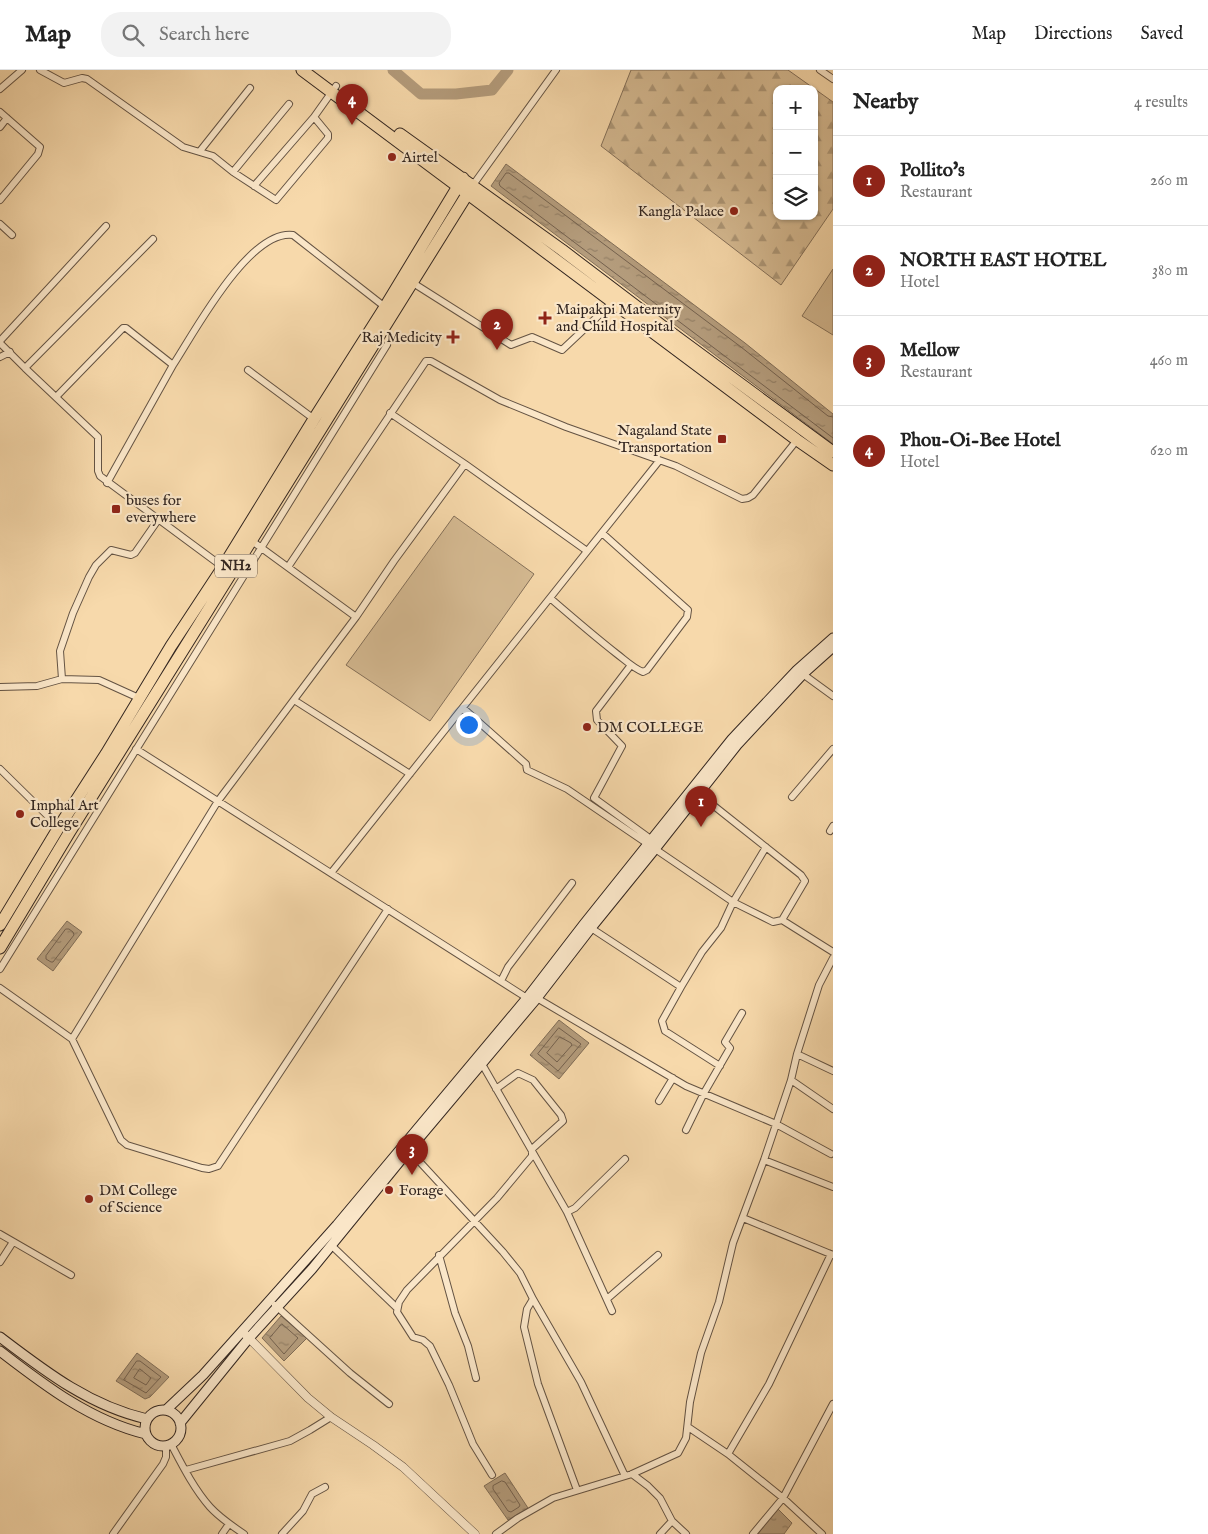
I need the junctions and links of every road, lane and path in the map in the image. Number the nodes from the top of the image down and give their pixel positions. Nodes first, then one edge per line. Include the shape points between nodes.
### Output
1 (22, 70) edge
2 (40, 70) edge
3 (302, 70) edge
4 (315, 70) edge
5 (556, 70) edge
6 (820, 70) edge
7 (833, 79) edge
8 (250, 88) dead end
9 (0, 89) edge
10 (334, 89) junction
11 (289, 104) dead end
12 (0, 112) edge
13 (314, 117) junction
14 (7, 118) junction
15 (0, 127) edge
16 (200, 151) junction
17 (233, 172) junction
18 (465, 185) junction
19 (254, 186) junction
20 (0, 200) edge
21 (0, 224) edge
22 (106, 226) dead end
23 (12, 235) dead end
24 (153, 239) dead end
25 (412, 283) junction
26 (613, 302) junction
27 (385, 308) junction
28 (0, 342) edge
29 (387, 345) dead end
30 (10, 352) junction
31 (0, 358) edge
32 (174, 365) junction
33 (25, 368) junction
34 (248, 370) dead end
35 (56, 397) junction
36 (390, 413) junction
37 (314, 419) junction
38 (797, 440) junction
39 (833, 452) edge
40 (659, 461) junction
41 (465, 464) junction
42 (833, 465) edge
43 (291, 467) junction
44 (107, 483) junction
45 (158, 520) junction
46 (602, 533) junction
47 (252, 541) junction
48 (262, 549) junction
49 (587, 551) junction
50 (223, 567) junction
51 (288, 567) junction
52 (550, 598) junction
53 (356, 617) junction
54 (833, 638) edge
55 (833, 647) edge
56 (631, 665) junction
57 (800, 672) junction
58 (62, 680) junction
59 (0, 687) edge
60 (833, 696) edge
61 (139, 698) junction
62 (294, 700) junction
63 (150, 703) junction
64 (463, 708) junction
65 (735, 742) junction
66 (136, 749) junction
67 (833, 749) edge
68 (0, 769) edge
69 (410, 774) junction
70 (699, 794) junction
71 (792, 797) dead end
72 (218, 801) junction
73 (59, 827) junction
74 (652, 845) junction
75 (766, 848) junction
76 (332, 873) junction
77 (572, 883) dead end
78 (733, 902) junction
79 (388, 909) junction
80 (782, 920) junction
81 (0, 925) edge
82 (591, 928) junction
83 (0, 948) edge
84 (833, 952) edge
85 (833, 958) edge
86 (0, 969) edge
87 (501, 981) junction
88 (681, 987) junction
89 (0, 988) edge
90 (532, 997) junction
91 (742, 1013) dead end
92 (72, 1038) junction
93 (797, 1054) junction
94 (482, 1064) junction
95 (720, 1066) junction
96 (833, 1071) edge
97 (673, 1078) junction
98 (791, 1080) junction
99 (496, 1089) junction
100 (704, 1093) junction
101 (659, 1101) dead end
102 (833, 1109) edge
103 (776, 1124) junction
104 (686, 1130) dead end
105 (406, 1147) junction
106 (532, 1149) junction
107 (831, 1154) dead end
108 (626, 1158) dead end
109 (764, 1160) junction
110 (833, 1187) edge
111 (567, 1212) junction
112 (743, 1218) junction
113 (474, 1221) junction
114 (0, 1234) edge
115 (13, 1242) junction
116 (331, 1245) junction
117 (832, 1254) edge
118 (440, 1255) junction
119 (658, 1255) dead end
120 (0, 1262) edge
121 (71, 1276) dead end
122 (533, 1298) junction
123 (607, 1299) junction
124 (270, 1301) junction
125 (278, 1307) junction
126 (397, 1308) junction
127 (612, 1311) dead end
128 (245, 1335) junction
129 (0, 1337) edge
130 (0, 1351) edge
131 (476, 1378) dead end
132 (388, 1404) dead end
133 (833, 1404) edge
134 (166, 1410) junction
135 (831, 1414) edge
136 (331, 1417) junction
137 (147, 1419) junction
138 (180, 1423) junction
139 (688, 1427) junction
140 (146, 1434) junction
141 (168, 1445) junction
142 (728, 1454) junction
143 (186, 1470) junction
144 (632, 1474) junction
145 (492, 1475) dead end
146 (625, 1476) junction
147 (324, 1486) dead end
148 (577, 1490) junction
149 (783, 1498) junction
150 (672, 1521) junction
151 (229, 1524) junction
152 (113, 1534) edge
153 (222, 1534) edge
154 (244, 1534) edge
155 (282, 1534) edge
156 (475, 1534) edge
157 (496, 1534) edge
158 (660, 1534) edge
159 (686, 1534) edge
160 (754, 1534) edge
161 (822, 1534) edge

1 - 9 street
2 - 16 street via 64,83 82,78 87,80 183,147
3 - 10 highway
4 - 10 highway
5 - 18 street
6 - 7 street
8 - 16 street
10 - 13 street
10 - 18 highway
11 - 17 street
12 - 14 street
13 - 19 street
13 - 19 street via 328,138 278,199 274,200
14 - 15 street
14 - 20 street via 40,147 38,154
16 - 17 street via 213,156
17 - 19 street
18 - 25 highway, NH2
18 - 26 highway
18 - 27 highway, NH2
18 - 39 highway
21 - 23 street
22 - 28 street
24 - 33 street
25 - 26 street via 511,345 532,337 562,350
25 - 43 highway, NH2
26 - 38 highway
27 - 32 street via 293,235 279,236 254,252 236,270
27 - 37 highway, NH2
28 - 30 street
29 - 48 street
30 - 31 street
30 - 33 street
32 - 35 street via 123,328
32 - 44 street
33 - 35 street
34 - 37 street
35 - 44 street via 98,437 98,474
36 - 40 street via 424,363 431,360 500,400
36 - 41 street
36 - 51 street
37 - 43 highway, NH2
38 - 40 street via 753,495 742,499
38 - 42 highway
40 - 46 street
41 - 49 street
41 - 53 street
43 - 47 highway, NH2
43 - 50 highway, NH2
44 - 45 street
45 - 50 street
45 - 58 street via 136,553 131,556 109,551 96,565 73,613 60,652
46 - 49 street
46 - 56 street via 688,610 687,617 647,670 640,671
47 - 48 street
47 - 63 highway, NH2
48 - 51 street
48 - 66 street
49 - 52 street
50 - 61 highway, NH2
51 - 53 street
52 - 56 street
52 - 64 street
53 - 62 street
54 - 57 main road
55 - 57 main road
56 - 74 street via 596,711 600,724 622,746 594,798
57 - 60 street
57 - 65 main road
58 - 59 street via 37,686
58 - 61 street via 99,680
61 - 63 street
61 - 73 highway, NH2
62 - 69 street
62 - 72 street
63 - 83 highway, NH2
64 - 69 street
64 - 74 street via 526,764 527,770 567,789
65 - 70 main road
65 - 74 main road
66 - 72 street
66 - 86 street
67 - 71 street
68 - 73 street
69 - 76 street
70 - 74 main road
70 - 75 street
72 - 76 street
72 - 92 street
73 - 81 highway, NH2
74 - 78 street
74 - 82 main road
74 - 90 main road via 584,924
75 - 78 street
75 - 80 street via 802,875 805,881
76 - 79 street
77 - 87 street via 508,967
78 - 80 street via 773,922
78 - 88 street via 721,928
79 - 87 street
79 - 92 street via 236,1141 214,1169 124,1144
80 - 84 street
82 - 88 street
82 - 90 main road
85 - 93 street via 819,985
87 - 90 street
88 - 95 street via 662,1021 665,1031
89 - 92 street
90 - 94 main road
90 - 97 street
90 - 105 main road
91 - 95 street via 725,1042 730,1048
93 - 96 street
93 - 98 street
94 - 99 street
94 - 105 main road
95 - 100 street
97 - 100 street
97 - 101 street
98 - 102 street
98 - 103 street
99 - 106 street
99 - 106 street via 518,1073 532,1080 561,1115 563,1121
100 - 103 street
100 - 104 street
103 - 107 street
103 - 109 street
105 - 113 street
105 - 116 main road
105 - 124 main road
106 - 111 street
106 - 113 street via 529,1161
108 - 111 street
109 - 110 street
109 - 112 street
111 - 123 street
112 - 117 street
112 - 139 street via 702,1353 690,1402
113 - 118 street
113 - 122 street via 513,1263
114 - 115 street
115 - 120 street
115 - 121 street
116 - 125 main road
116 - 126 street
117 - 142 street via 769,1384
118 - 126 street via 407,1290
118 - 131 street
119 - 123 street
122 - 146 street via 581,1382
122 - 148 street via 524,1327 538,1384
123 - 127 street
124 - 125 street
124 - 128 main road
125 - 128 main road
125 - 132 street
126 - 145 street via 399,1317 413,1337 430,1346 473,1444
128 - 134 main road
128 - 136 street
128 - 138 main road
129 - 137 main road via 84,1395 119,1412
130 - 140 main road via 86,1410 111,1424
133 - 135 street
134 - 137 main road via 158,1410
134 - 138 main road via 173,1413
135 - 149 street
136 - 143 street via 290,1441
136 - 156 street via 403,1467
137 - 140 main road
138 - 141 main road via 179,1435
139 - 142 street
139 - 144 street via 678,1452
140 - 141 main road via 155,1444
141 - 143 street
141 - 152 street via 166,1458 159,1470
142 - 149 street
143 - 151 street via 210,1507
144 - 146 street
144 - 150 street via 660,1498
146 - 148 street
147 - 155 street via 312,1494 303,1511
148 - 157 street via 537,1506
149 - 160 street
149 - 161 street
150 - 158 street
150 - 159 street
151 - 153 street
151 - 154 street

